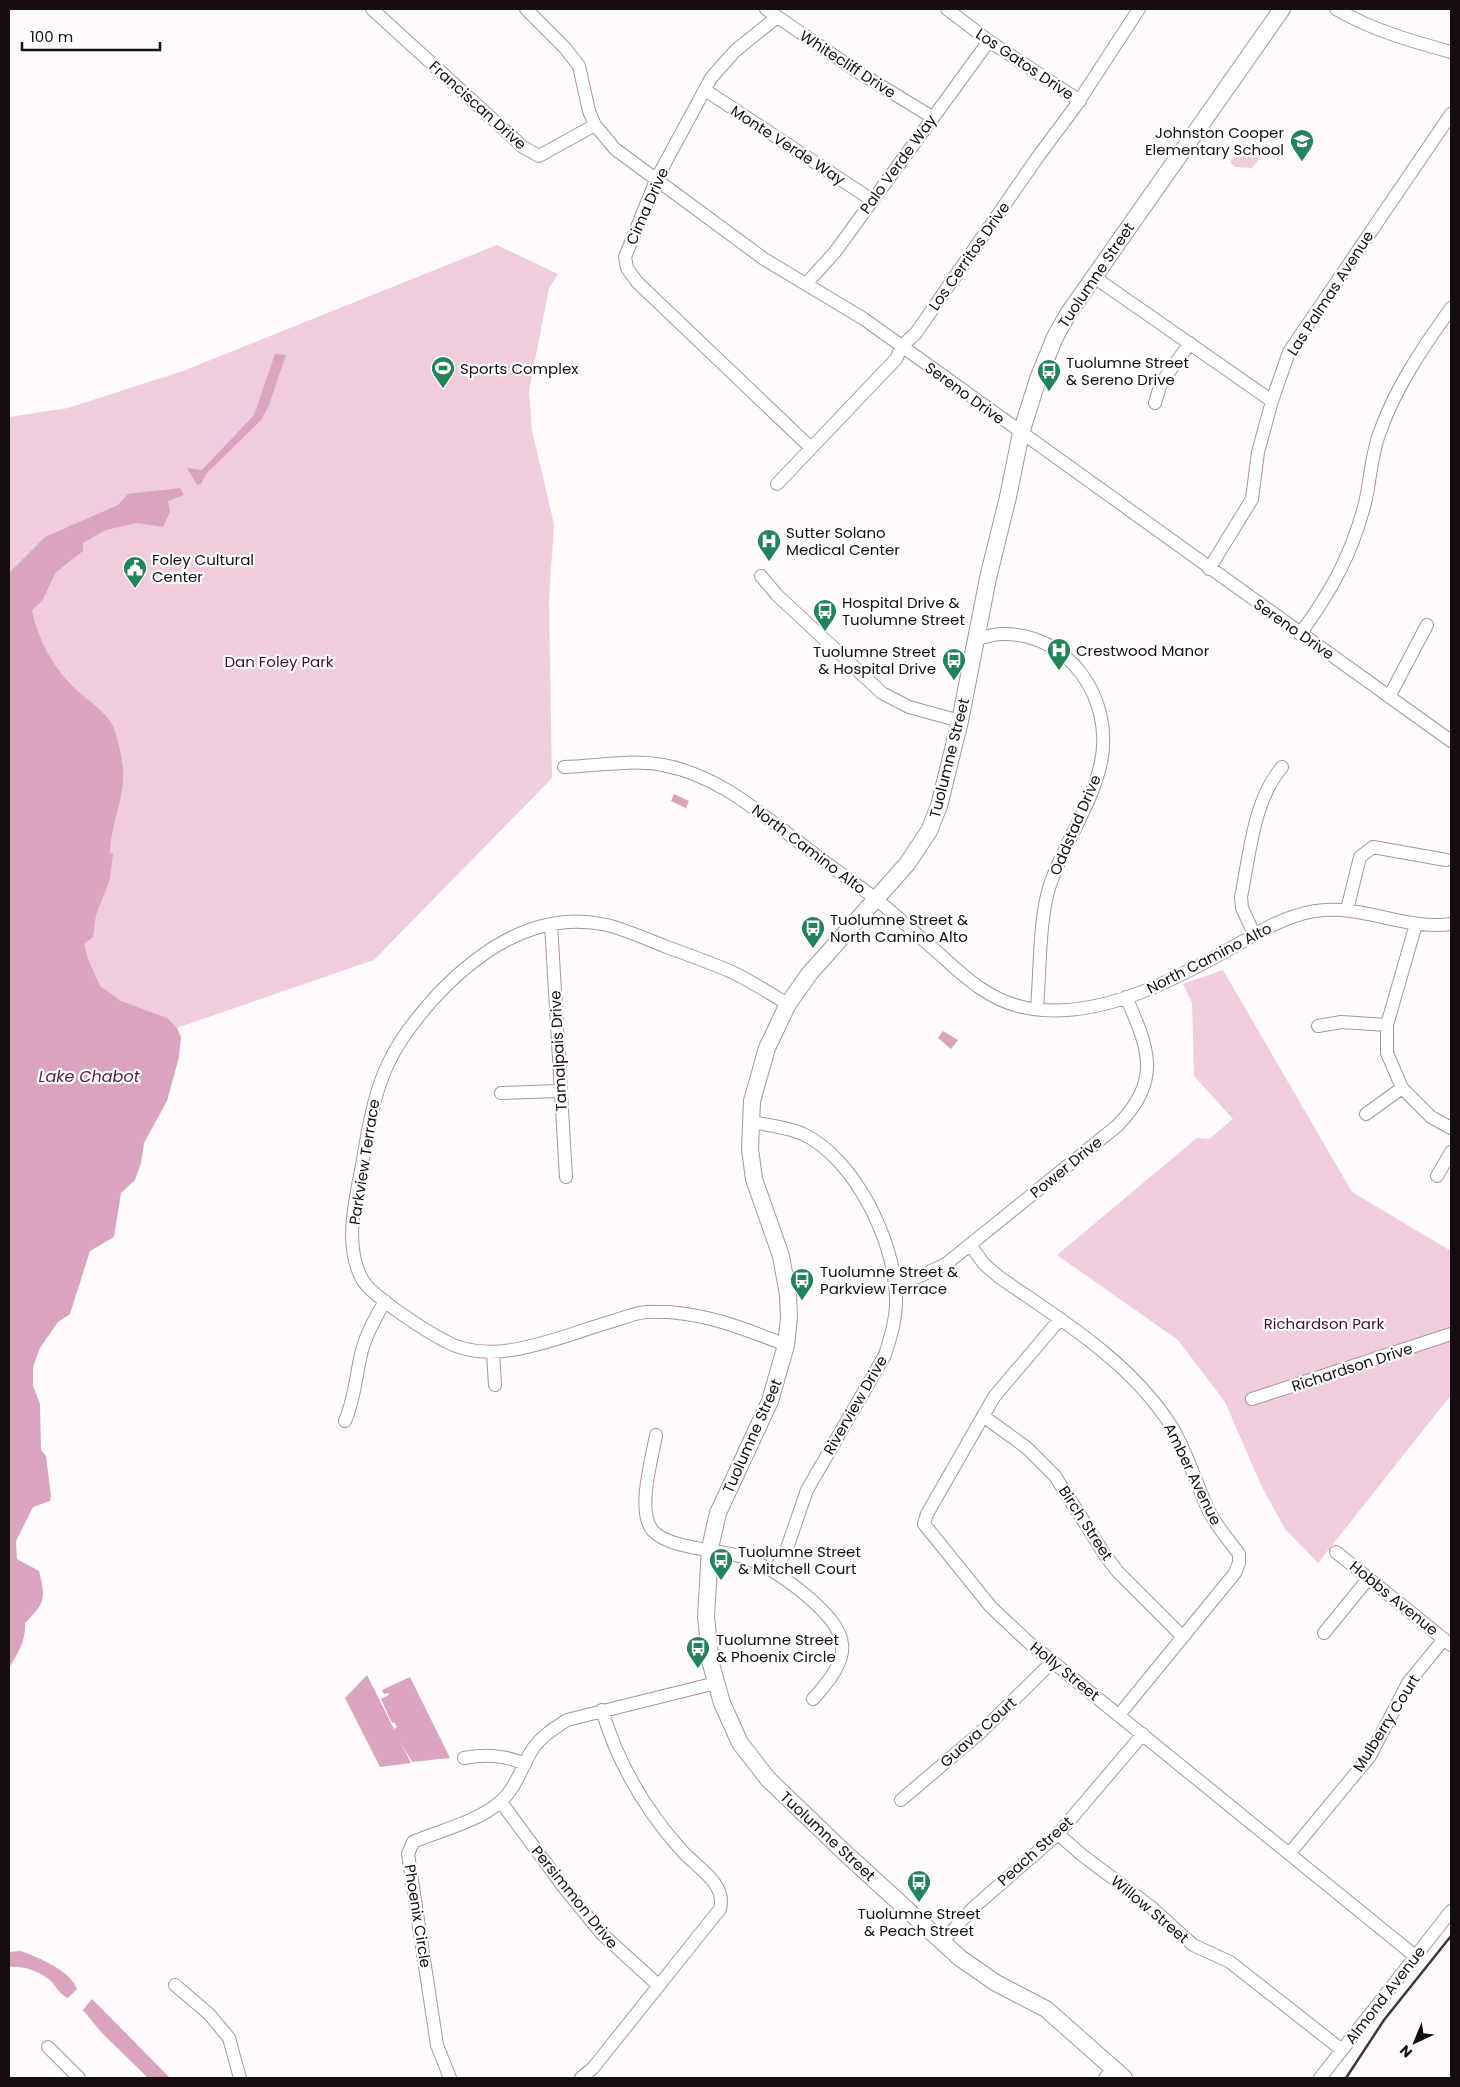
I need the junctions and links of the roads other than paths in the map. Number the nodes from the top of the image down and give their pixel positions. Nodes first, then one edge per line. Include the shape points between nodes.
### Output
1 (372, 9) edge
2 (526, 9) edge
3 (766, 9) edge
4 (947, 9) edge
5 (1138, 9) edge
6 (1282, 9) edge
7 (1336, 9) edge
8 (777, 17) junction
9 (989, 41) junction
10 (1451, 52) edge
11 (705, 90) junction
12 (1080, 101) junction
13 (1451, 114) edge
14 (932, 117) junction
15 (595, 125) junction
16 (657, 178) junction
17 (872, 200) junction
18 (1094, 277) junction
19 (806, 284) junction
20 (1451, 308) edge
21 (1190, 344) junction
22 (902, 346) junction
23 (1272, 401) junction
24 (1155, 403) dead end
25 (1020, 433) junction
26 (811, 448) junction
27 (777, 484) dead end
28 (1210, 569) junction
29 (761, 576) dead end
30 (1427, 625) dead end
31 (1300, 634) junction
32 (975, 639) junction
33 (1389, 697) junction
34 (960, 722) junction
35 (1451, 741) edge
36 (564, 767) dead end
37 (1282, 767) dead end
38 (1446, 860) dead end
39 (877, 900) junction
40 (1347, 910) junction
41 (551, 924) junction
42 (1416, 924) junction
43 (1451, 924) edge
44 (1254, 934) junction
45 (1126, 997) junction
46 (788, 1004) junction
47 (1037, 1010) junction
48 (1387, 1025) junction
49 (1318, 1026) dead end
50 (1402, 1088) junction
51 (559, 1091) junction
52 (501, 1092) dead end
53 (1366, 1114) dead end
54 (751, 1122) junction
55 (1451, 1128) edge
56 (1451, 1152) edge
57 (1437, 1176) dead end
58 (566, 1177) dead end
59 (971, 1246) junction
60 (895, 1283) junction
61 (384, 1301) junction
62 (1060, 1319) junction
63 (1451, 1334) edge
64 (786, 1345) junction
65 (494, 1353) junction
66 (495, 1385) dead end
67 (1252, 1399) dead end
68 (983, 1416) junction
69 (344, 1421) dead end
70 (656, 1435) dead end
71 (710, 1548) junction
72 (1336, 1552) dead end
73 (774, 1571) junction
74 (1368, 1579) junction
75 (1324, 1633) dead end
76 (1183, 1637) junction
77 (1448, 1642) edge
78 (1052, 1662) junction
79 (716, 1683) junction
80 (813, 1699) dead end
81 (602, 1710) junction
82 (1119, 1715) junction
83 (1143, 1734) junction
84 (464, 1758) dead end
85 (525, 1764) junction
86 (901, 1800) dead end
87 (501, 1802) junction
88 (1058, 1834) junction
89 (1290, 1853) junction
90 (1451, 1912) edge
91 (942, 1942) junction
92 (1416, 1956) junction
93 (174, 1985) dead end
94 (658, 1985) junction
95 (48, 2047) dead end
96 (1342, 2050) junction
97 (1115, 2075) edge
98 (79, 2078) edge
99 (240, 2078) edge
100 (450, 2078) edge
101 (581, 2078) edge
102 (1320, 2078) edge

1 - 15 street, Franciscan Drive via 523,147 539,156
2 - 15 street, Sereno Drive via 579,66
3 - 8 street, Whitecliff Drive
4 - 9 street, Los Gatos Drive
5 - 12 street, Los Cerritos Drive
6 - 18 main road, Tuolumne Street
7 - 10 street via 1403,38
8 - 11 street, Cima Drive via 723,62
8 - 14 street, Whitecliff Drive
9 - 12 street, Los Gatos Drive
9 - 14 street, Palo Verde Way
11 - 16 street, Cima Drive
11 - 17 street, Monte Verde Way
12 - 22 street, Los Cerritos Drive via 916,333
13 - 23 street, Las Palmas Avenue via 1302,330 1289,352
14 - 17 street, Palo Verde Way
15 - 16 street, Sereno Drive via 615,149
16 - 19 street, Sereno Drive via 714,224
16 - 26 street, Cima Drive via 625,257 627,268 637,282
17 - 19 street, Palo Verde Way via 835,252
18 - 21 street
18 - 25 main road, Tuolumne Street via 1055,337
19 - 22 street, Sereno Drive
20 - 31 street via 1401,385 1380,429 1366,500 1341,573 1326,600
21 - 23 street
21 - 24 street via 1161,383
22 - 25 street, Sereno Drive
22 - 26 street, Los Cerritos Drive via 896,359
23 - 28 street, Las Palmas Avenue via 1258,452 1252,499
25 - 28 street, Sereno Drive
25 - 32 main road, Tuolumne Street
26 - 27 street, Los Cerritos Drive
28 - 31 street, Sereno Drive
29 - 34 street via 777,595 882,693 908,707
30 - 33 street
31 - 33 street, Sereno Drive
32 - 34 main road, Tuolumne Street
32 - 47 street, Oddstad Drive via 1002,634 1032,638 1047,644 1073,662 1088,680 1103,721 1101,762 1088,800 1050,885
33 - 35 street, Sereno Drive
34 - 39 main road, Tuolumne Street via 939,806 929,831 908,864
36 - 39 street, North Camino Alto via 639,762 672,767 709,779 740,798
37 - 44 street via 1273,778 1259,809 1241,897 1242,908
38 - 40 street via 1373,847 1360,857
39 - 46 main road, Tuolumne Street via 810,973
39 - 47 street, North Camino Alto via 969,982 999,1000
40 - 42 street, North Camino Alto
40 - 44 street, North Camino Alto via 1326,909 1296,915
41 - 46 street, Parkview Terrace via 608,925 732,972
41 - 51 street, Tamalpais Drive
41 - 61 street, Parkview Terrace via 521,933 490,948 460,972 404,1034 378,1082 352,1225 355,1263 363,1282
42 - 43 street, North Camino Alto
42 - 48 street
44 - 45 street, North Camino Alto via 1184,974
45 - 47 street, North Camino Alto via 1076,1009
45 - 59 street, Power Drive via 1139,1026 1148,1065 1144,1088 1130,1112
46 - 54 main road, Tuolumne Street via 767,1048 752,1101
48 - 49 street via 1341,1022
48 - 50 street via 1387,1053
50 - 53 street
50 - 55 street via 1431,1116
51 - 52 street
51 - 58 street, Tamalpais Drive
54 - 60 street, Riverview Drive via 804,1135 840,1164 860,1188 873,1211
54 - 64 main road, Tuolumne Street via 754,1179 781,1256 788,1296
56 - 57 street
59 - 60 street, Power Drive via 934,1270
59 - 62 street, Amber Avenue via 999,1277
60 - 73 street, Riverview Drive via 895,1313 886,1356 806,1490 786,1551
61 - 65 street, Parkview Terrace via 446,1342 464,1349
61 - 69 street via 369,1329 352,1405
62 - 68 street, Holly Street via 1003,1384
62 - 76 street, Amber Avenue via 1130,1374 1146,1391 1176,1434 1208,1509 1239,1554 1235,1573
63 - 67 street, Richardson Drive
64 - 65 street, Parkview Terrace via 688,1313 644,1312
64 - 71 main road, Tuolumne Street via 770,1402 718,1513
65 - 66 street
68 - 76 street, Birch Street via 1027,1448 1055,1476 1118,1572
68 - 78 street, Holly Street via 924,1524 991,1607
70 - 71 street via 645,1515 653,1531 662,1537 676,1544
71 - 73 street via 744,1557
71 - 79 main road, Tuolumne Street via 706,1617
72 - 74 street, Hobbs Avenue
73 - 80 street via 829,1615 841,1638 839,1664 833,1677
74 - 75 street
74 - 77 street, Hobbs Avenue
76 - 82 street, Amber Avenue
77 - 89 street, Mulberry Court via 1408,1683 1370,1756
78 - 82 street, Holly Street
78 - 86 street, Guava Court via 981,1732
79 - 81 street, Phoenix Circle
79 - 91 main road, Tuolumne Street via 732,1727 754,1763 838,1847
81 - 85 street, Phoenix Circle via 567,1720 553,1729 534,1747
81 - 94 street via 616,1752 657,1822 711,1878 721,1893 720,1909
82 - 83 street, Holly Street
83 - 88 street, Peach Street
83 - 89 street, Holly Street
84 - 85 street via 490,1755
85 - 87 street, Phoenix Circle
87 - 94 street, Persimmon Drive via 601,1933
87 - 100 street, Phoenix Circle via 413,1842 408,1854 437,2045
88 - 91 street, Peach Street via 973,1908
88 - 96 street, Willow Street via 1151,1907 1193,1945 1230,1962
89 - 92 street, Holly Street
90 - 92 street, Almond Avenue
91 - 97 main road, Tuolumne Street via 980,1973 1046,2009
92 - 96 street, Almond Avenue
93 - 99 street via 220,2025 229,2038
94 - 101 street via 593,2068
95 - 98 street
96 - 102 street, Almond Avenue

